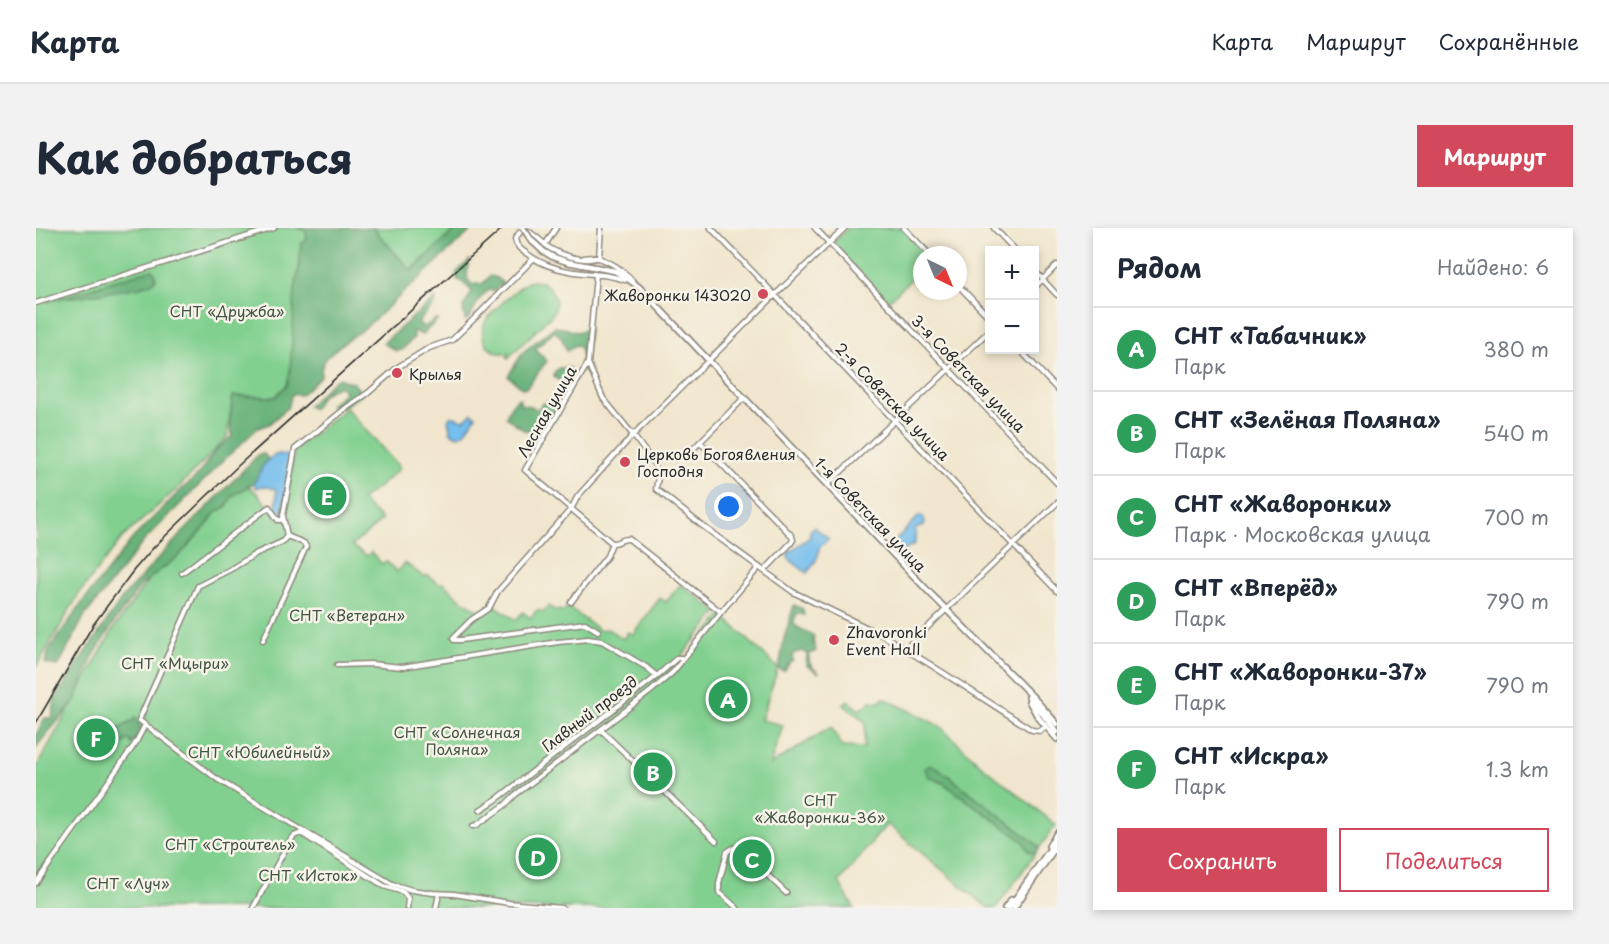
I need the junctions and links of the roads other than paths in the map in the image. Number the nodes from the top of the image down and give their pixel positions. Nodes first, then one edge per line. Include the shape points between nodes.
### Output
1 (274, 228) edge
2 (523, 228) edge
3 (556, 228) edge
4 (602, 228) edge
5 (711, 228) edge
6 (815, 228) edge
7 (845, 228) edge
8 (904, 228) edge
9 (994, 228) edge
10 (830, 243) junction
11 (545, 245) junction
12 (921, 246) edge
13 (1011, 246) edge
14 (599, 257) junction
15 (532, 259) junction
16 (1057, 265) edge
17 (596, 275) junction
18 (1039, 276) edge
19 (1042, 279) junction
20 (1039, 282) edge
21 (639, 287) junction
22 (967, 294) edge
23 (775, 295) junction
24 (1057, 295) edge
25 (36, 303) edge
26 (985, 313) edge
27 (985, 335) edge
28 (1024, 354) edge
29 (709, 360) junction
30 (588, 363) junction
31 (948, 369) junction
32 (1057, 388) edge
33 (744, 398) junction
34 (893, 420) junction
35 (633, 435) junction
36 (700, 442) junction
37 (689, 453) dead end
38 (1057, 483) edge
39 (827, 485) junction
40 (1057, 503) edge
41 (571, 509) junction
42 (283, 520) junction
43 (287, 536) junction
44 (612, 543) junction
45 (1013, 545) junction
46 (759, 567) junction
47 (765, 570) junction
48 (182, 573) dead end
49 (1057, 591) edge
50 (571, 602) dead end
51 (946, 609) junction
52 (721, 612) junction
53 (598, 631) dead end
54 (263, 640) dead end
55 (905, 649) junction
56 (683, 659) junction
57 (337, 665) dead end
58 (657, 676) junction
59 (1013, 679) junction
60 (1020, 686) junction
61 (1057, 724) edge
62 (145, 725) junction
63 (1045, 727) junction
64 (601, 730) junction
65 (1057, 732) edge
66 (1057, 740) edge
67 (480, 810) dead end
68 (473, 826) dead end
69 (1057, 833) edge
70 (1057, 839) edge
71 (716, 841) dead end
72 (1057, 846) edge
73 (1033, 874) junction
74 (36, 884) edge
75 (1028, 884) junction
76 (786, 893) dead end
77 (439, 894) junction
78 (253, 908) edge
79 (406, 908) edge
80 (436, 908) edge
81 (562, 908) edge
82 (737, 908) edge
83 (1011, 908) edge

1 - 25 street
2 - 21 main road, 1-я Советская улица, bridge via 532,241 553,257 615,271
3 - 11 street
4 - 14 street
5 - 23 street, 2-я Советская улица
6 - 10 street, 3-я Советская улица
7 - 10 street
8 - 12 street
9 - 13 street
10 - 23 street
10 - 31 street, 3-я Советская улица
11 - 14 street via 583,259
11 - 15 street via 528,231 518,234 517,245
14 - 21 street
15 - 17 street
15 - 42 street via 452,340 429,348 398,367 296,447
16 - 19 street
17 - 21 street via 623,278
17 - 30 street, Лесная улица
18 - 19 street
19 - 20 street
19 - 24 street
21 - 29 main road, 1-я Советская улица
22 - 26 street
23 - 29 street
23 - 34 street, 2-я Советская улица
27 - 31 street
28 - 32 street
29 - 33 main road, 1-я Советская улица
29 - 35 street
30 - 35 street, Лесная улица via 603,398
30 - 41 street, Лесная улица via 525,470
31 - 34 street
31 - 38 street, 3-я Советская улица
33 - 36 street
33 - 39 main road, 1-я Советская улица
34 - 39 street
34 - 45 street, 2-я Советская улица
35 - 41 street via 578,495
35 - 46 street, Лесная улица via 655,465 656,489
36 - 37 street
36 - 47 street via 792,536 791,543
39 - 51 main road, 1-я Советская улица
40 - 45 street
41 - 44 street
41 - 53 street via 498,591 489,608 471,620 454,640 585,623
42 - 43 street
42 - 48 street via 278,520 269,507
43 - 54 street via 306,547
43 - 62 street via 198,586 139,720
44 - 50 street via 608,556
44 - 52 street via 629,540
45 - 49 street, 2-я Советская улица
45 - 51 street
46 - 47 street
46 - 52 street
47 - 55 street via 793,592
51 - 55 street
51 - 59 main road, 1-я Советская улица
52 - 56 street
55 - 63 street via 1032,730
56 - 58 street, Главный проезд via 677,658
56 - 64 street via 667,678
57 - 58 street via 402,667 588,639 602,641
58 - 67 street, Главный проезд
59 - 60 main road
59 - 61 main road
60 - 63 main road
60 - 65 main road
62 - 74 street
62 - 77 street via 217,779 389,882
63 - 66 main road
64 - 68 street
64 - 71 street
69 - 73 main road
70 - 73 main road
72 - 75 main road
73 - 75 main road
75 - 83 main road
76 - 82 street via 739,848 734,848 724,859 719,892
77 - 80 street
77 - 81 street
78 - 79 street via 290,842 301,833 384,886 403,892 408,898

